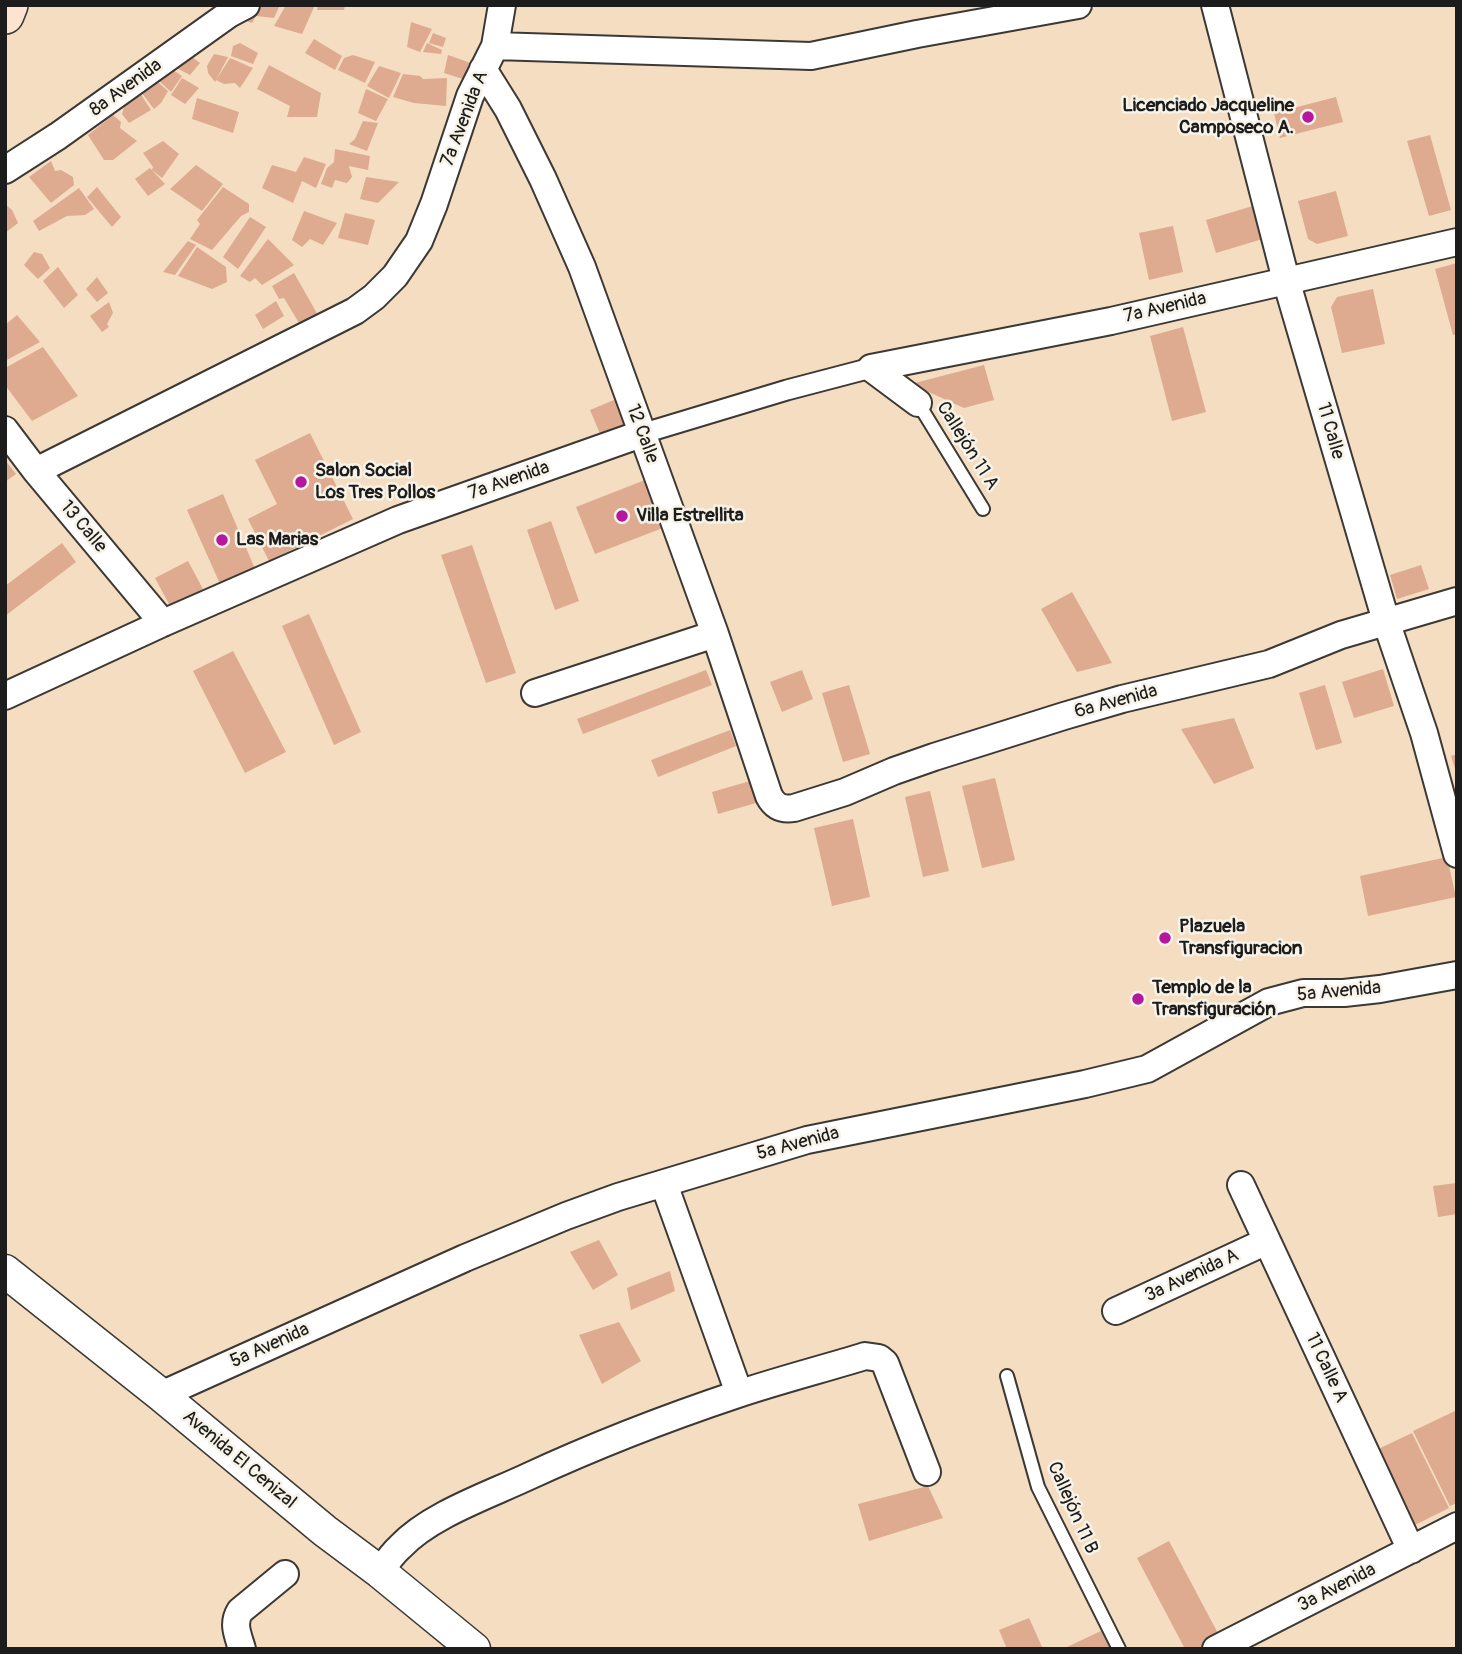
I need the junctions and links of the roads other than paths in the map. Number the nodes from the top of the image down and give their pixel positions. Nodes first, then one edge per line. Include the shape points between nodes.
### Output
1 (9, 5) edge
2 (246, 5) edge
3 (502, 5) edge
4 (1079, 5) edge
5 (1215, 5) edge
6 (5, 15) edge
7 (489, 58) junction
8 (5, 170) edge
9 (1457, 242) edge
10 (1286, 280) junction
11 (871, 368) junction
12 (918, 403) joint
13 (5, 430) edge
14 (641, 434) junction
15 (36, 471) junction
16 (983, 509) dead end
17 (1457, 601) edge
18 (1386, 621) junction
19 (163, 623) junction
20 (715, 634) junction
21 (535, 693) dead end
22 (5, 696) edge
23 (778, 807) joint
24 (1457, 854) edge
25 (1457, 975) edge
26 (664, 1184) junction
27 (1241, 1185) dead end
28 (1267, 1241) junction
29 (8, 1276) edge
30 (1116, 1311) dead end
31 (1007, 1376) dead end
32 (739, 1393) junction
33 (161, 1395) junction
34 (927, 1472) dead end
35 (1457, 1526) edge
36 (1411, 1550) junction
37 (380, 1572) junction
38 (285, 1574) dead end
39 (243, 1649) edge
40 (474, 1649) edge
41 (1119, 1649) edge
42 (1216, 1649) edge

1 - 6 main road
2 - 8 street, 8a Avenida
3 - 7 street
4 - 7 street, 7a Avenida A via 811,56
5 - 10 street, 11 Calle
7 - 14 street, 12 Calle via 582,267
7 - 15 street, 7a Avenida A via 470,96 419,241 395,276 373,297 355,311
9 - 10 street, 7a Avenida
10 - 11 street, 7a Avenida via 1111,321
10 - 18 street, 11 Calle
11 - 12 street
11 - 14 street, 7a Avenida
12 - 16 lane, Callejón 11 A
13 - 15 street, 13 Calle
14 - 19 street, 7a Avenida via 398,520
14 - 20 street, 12 Calle
15 - 19 street, 13 Calle
17 - 18 street, 6a Avenida
18 - 23 street, 6a Avenida via 1269,664 1110,702 934,757 845,792 794,808
18 - 24 street, 11 Calle via 1424,733
19 - 22 street, 7a Avenida
20 - 21 street
20 - 23 street, 12 Calle via 769,796
25 - 26 street, 5a Avenida via 1380,989 1286,997 1147,1069 819,1137
26 - 32 street
26 - 33 street, 5a Avenida via 605,1202 466,1258
27 - 28 street, 11 Calle A
28 - 30 street, 3a Avenida A
28 - 36 street, 11 Calle A
29 - 33 street, Avenida El Cenizal
31 - 41 lane, Callejón 11 B via 1038,1487
32 - 34 street via 865,1356 879,1358 888,1369
32 - 37 street via 593,1448 448,1514 400,1546
33 - 37 street, Avenida El Cenizal
35 - 36 street, 3a Avenida
36 - 42 street, 3a Avenida
37 - 40 street, Avenida El Cenizal
38 - 39 street via 236,1617

